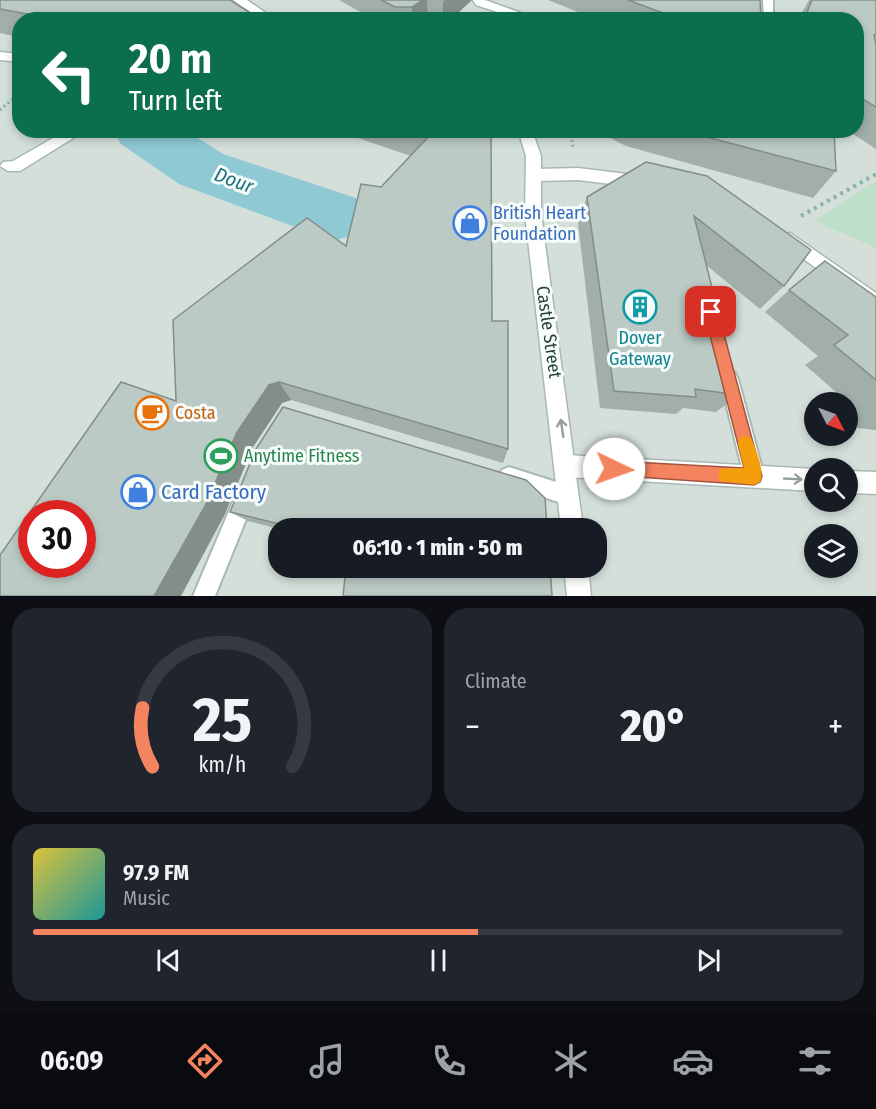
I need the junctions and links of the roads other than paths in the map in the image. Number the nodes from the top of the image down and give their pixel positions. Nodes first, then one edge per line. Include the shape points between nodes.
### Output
1 (239, 0) edge
2 (479, 0) edge
3 (510, 10) junction
4 (258, 12) edge
5 (508, 12) edge
6 (515, 12) edge
7 (65, 138) edge
8 (529, 138) edge
9 (8, 166) dead end
10 (536, 175) junction
11 (664, 186) edge
12 (776, 231) edge
13 (876, 303) edge
14 (725, 367) edge
15 (567, 466) junction
16 (490, 472) edge
17 (754, 476) junction
18 (253, 477) edge
19 (804, 479) edge
20 (858, 482) edge
21 (876, 483) edge
22 (568, 495) junction
23 (571, 518) edge
24 (577, 578) edge
25 (204, 596) edge
26 (579, 596) edge

1 - 4 street
2 - 3 street
3 - 5 street
3 - 6 street
7 - 9 street via 15,167
8 - 10 street, Castle Street
10 - 11 street via 605,177
15 -> 10 street, Castle Street via 532,197
12 - 13 street
14 - 17 lane
15 - 17 street
15 - 22 street, Castle Street
16 - 22 lane
17 -> 19 street
18 - 25 lane
20 - 21 street
22 - 23 street, Castle Street
24 - 26 street

